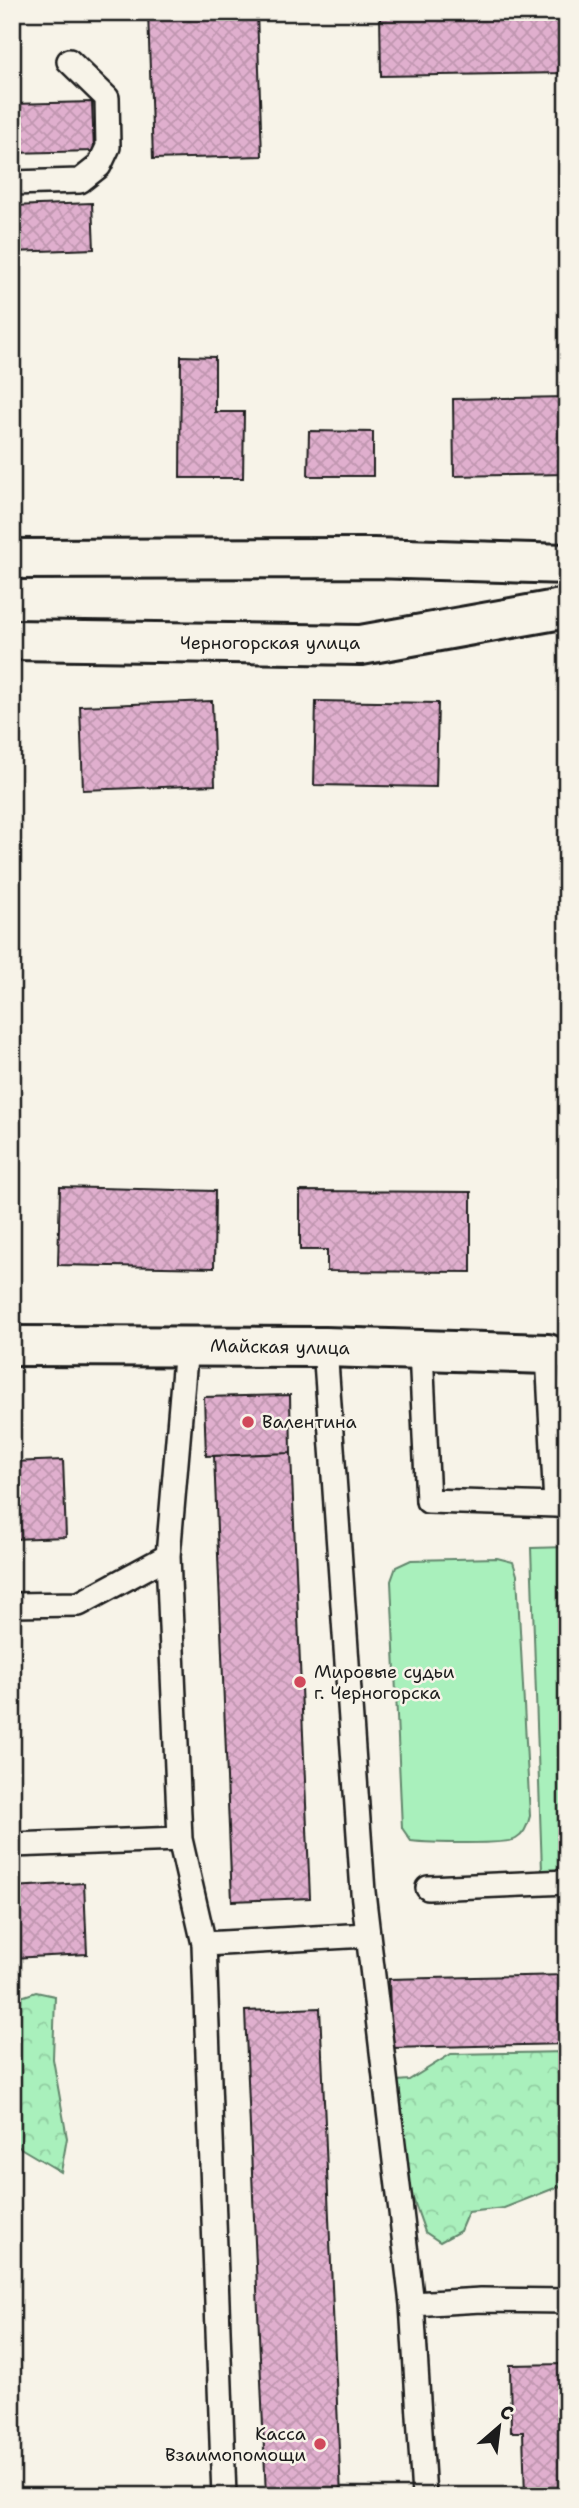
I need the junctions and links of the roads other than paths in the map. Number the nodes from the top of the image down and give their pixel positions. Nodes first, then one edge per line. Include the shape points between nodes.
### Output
1 (69, 61) dead end
2 (12, 183) edge
3 (12, 559) edge
4 (567, 564) edge
5 (567, 608) edge
6 (12, 640) edge
7 (12, 1346) edge
8 (186, 1346) junction
9 (325, 1347) junction
10 (421, 1351) junction
11 (548, 1354) joint
12 (561, 1505) edge
13 (167, 1556) junction
14 (12, 1605) edge
15 (180, 1839) junction
16 (12, 1845) edge
17 (567, 1882) edge
18 (428, 1888) dead end
19 (367, 1935) junction
20 (204, 1944) junction
21 (567, 2301) edge
22 (412, 2304) junction
23 (224, 2496) edge
24 (424, 2496) edge

1 - 2 lane via 107,98 108,147 99,166 80,181
3 - 4 street via 373,558
5 - 6 street, Черногорская улица via 361,645
7 - 8 street, Майская улица
8 - 9 street, Майская улица
8 - 13 lane
9 - 10 street, Майская улица
9 - 19 lane
10 - 11 street, Майская улица
10 - 12 lane via 428,1501
11 - 12 lane
13 - 14 lane via 79,1604
13 - 15 lane
15 - 16 lane
15 - 20 lane
17 - 18 lane
19 - 20 lane
19 - 22 lane
20 - 23 lane
21 - 22 lane
22 - 24 lane

